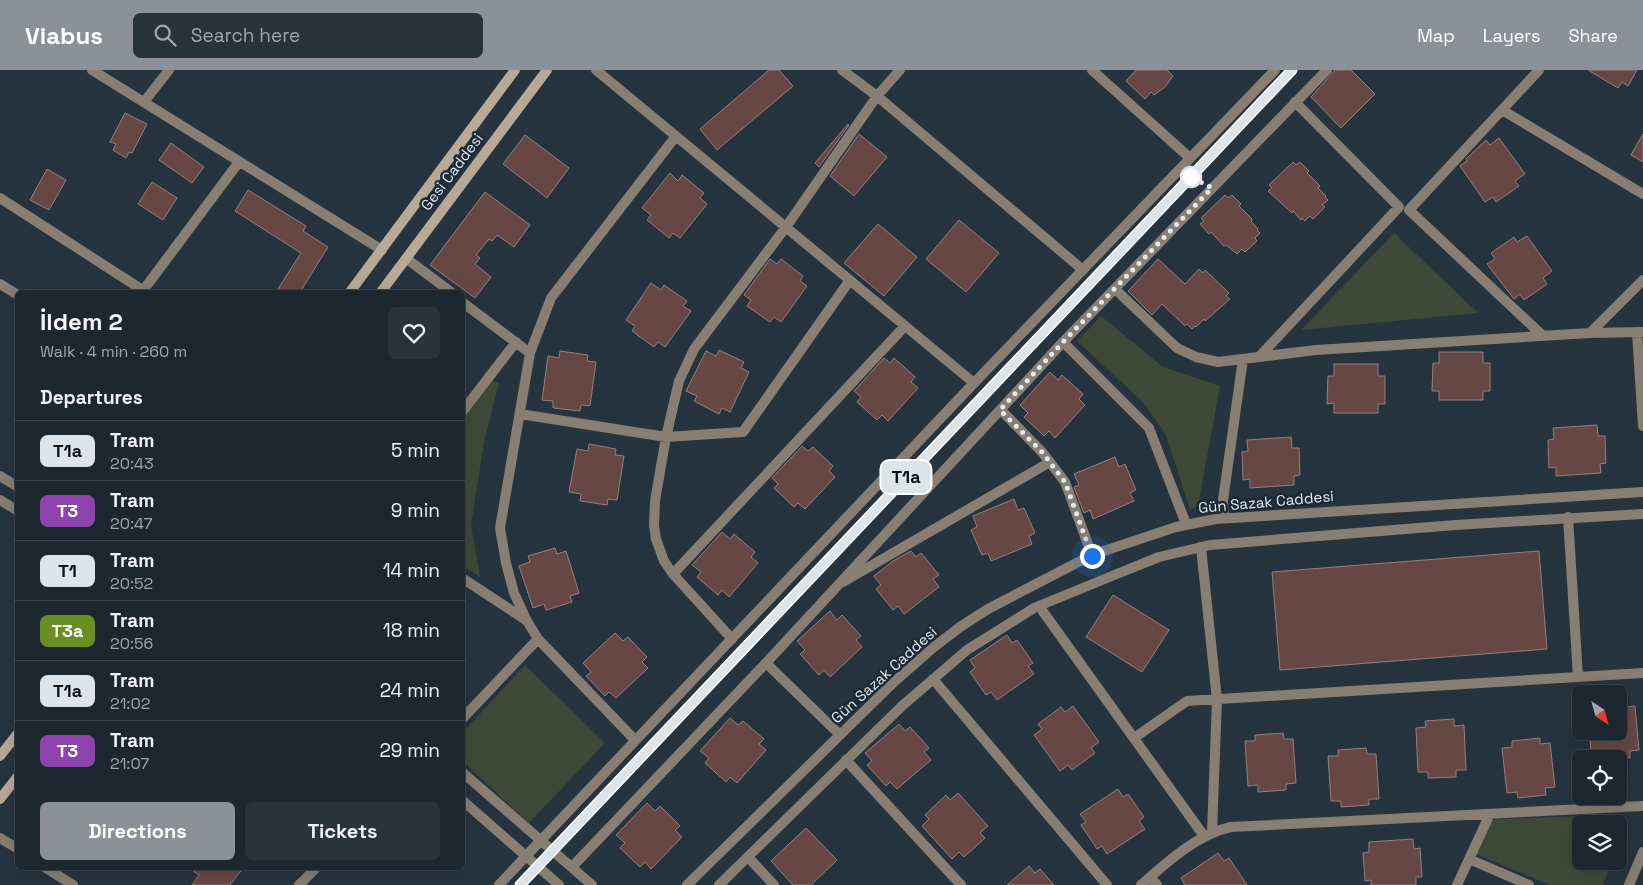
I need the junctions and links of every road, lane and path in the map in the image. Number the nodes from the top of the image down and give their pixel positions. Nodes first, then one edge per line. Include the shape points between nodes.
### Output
1 (92, 70) edge
2 (169, 70) edge
3 (515, 70) edge
4 (547, 70) edge
5 (596, 70) edge
6 (842, 70) edge
7 (900, 70) edge
8 (1092, 70) edge
9 (1275, 70) edge
10 (1326, 70) edge
11 (1539, 70) edge
12 (877, 96) junction
13 (144, 102) junction
14 (1295, 102) junction
15 (1502, 110) junction
16 (676, 136) junction
17 (1190, 158) junction
18 (239, 162) junction
19 (1643, 194) edge
20 (0, 198) edge
21 (1399, 207) junction
22 (1409, 210) junction
23 (786, 227) junction
24 (382, 250) junction
25 (406, 259) junction
26 (1083, 270) junction
27 (850, 280) junction
28 (1643, 280) edge
29 (0, 284) edge
30 (1115, 289) junction
31 (140, 290) edge
32 (144, 290) edge
33 (352, 290) edge
34 (383, 290) edge
35 (448, 290) edge
36 (15, 293) edge
37 (465, 304) edge
38 (905, 326) junction
39 (1640, 332) edge
40 (1590, 333) junction
41 (1544, 336) junction
42 (516, 342) junction
43 (1063, 342) junction
44 (530, 353) junction
45 (1258, 357) junction
46 (1243, 358) junction
47 (974, 383) junction
48 (465, 408) edge
49 (1000, 410) junction
50 (520, 414) junction
51 (1643, 426) edge
52 (666, 437) junction
53 (1050, 462) junction
54 (0, 476) edge
55 (15, 485) edge
56 (1643, 492) edge
57 (1, 503) edge
58 (15, 510) edge
59 (1643, 514) edge
60 (1224, 518) junction
61 (1568, 518) junction
62 (1186, 524) junction
63 (1201, 547) junction
64 (1092, 556) junction
65 (673, 574) junction
66 (465, 580) edge
67 (840, 583) junction
68 (1039, 606) junction
69 (527, 621) junction
70 (538, 639) junction
71 (732, 639) junction
72 (766, 663) junction
73 (1643, 673) edge
74 (1578, 677) junction
75 (933, 679) junction
76 (1217, 700) junction
77 (465, 716) edge
78 (840, 735) junction
79 (15, 737) edge
80 (1134, 738) junction
81 (635, 740) junction
82 (0, 756) edge
83 (846, 760) junction
84 (465, 775) edge
85 (15, 780) edge
86 (0, 799) edge
87 (465, 803) edge
88 (1643, 806) edge
89 (1490, 814) junction
90 (1208, 834) junction
91 (0, 838) edge
92 (541, 840) junction
93 (15, 847) edge
94 (1643, 852) edge
95 (527, 855) junction
96 (748, 857) junction
97 (1469, 859) junction
98 (572, 867) junction
99 (49, 870) edge
100 (314, 870) edge
101 (1154, 881) edge
102 (73, 885) edge
103 (299, 885) edge
104 (499, 885) edge
105 (559, 885) edge
106 (592, 885) edge
107 (687, 885) edge
108 (719, 885) edge
109 (774, 885) edge
110 (961, 885) edge
111 (1107, 885) edge
112 (1141, 885) edge
113 (1457, 885) edge
114 (1529, 885) edge
115 (1629, 885) edge

1 - 13 street
2 - 13 street
3 - 24 main road, Gesi Caddesi
4 - 25 main road, Gesi Caddesi
5 - 16 street
6 - 12 street
7 - 12 street
8 - 17 street
9 - 17 street
10 - 14 street
11 - 15 street
12 - 23 street
12 - 26 street
13 - 18 street
14 - 21 street
14 - 30 street
15 - 19 street
15 - 22 street
16 - 23 street
16 - 44 street via 551,298
17 - 26 street
18 - 24 street
18 - 32 street
20 - 31 street
21 - 22 street
21 - 45 street
22 - 41 street
23 - 27 street
23 - 52 street via 694,349 679,381
24 - 33 main road, Gesi Caddesi
25 - 34 main road, Gesi Caddesi
25 - 35 street
26 - 47 street
27 - 38 street
27 - 52 street via 743,432
28 - 40 street
29 - 36 street
30 - 43 street
30 - 46 street via 1186,353 1218,362
37 - 42 street
38 - 47 street
38 - 65 street
39 - 40 street
39 - 51 street
40 - 41 street
41 - 45 street via 1316,350
42 - 44 street
42 - 48 street
43 - 49 street
43 - 62 street via 1150,428
44 - 50 street
45 - 46 street
46 - 60 street via 1223,500
47 - 71 street
49 - 53 street
49 - 67 street
50 - 52 street
50 - 69 street via 500,528 511,583
52 - 65 street via 654,526 664,562
53 - 64 street via 1065,482
53 - 67 street
54 - 55 street
56 - 60 street, Gün Sazak Caddesi
57 - 58 street
59 - 61 street
60 - 62 street, Gün Sazak Caddesi
61 - 63 street
61 - 74 street
62 - 64 street, Gün Sazak Caddesi
63 - 68 street via 1159,557
63 - 76 street
64 - 78 street, Gün Sazak Caddesi via 988,609 960,627 913,664
65 - 71 street
66 - 69 street
67 - 72 street
68 - 75 street via 967,650
68 - 80 street
69 - 70 street
70 - 77 street
70 - 81 street
71 - 81 street
72 - 78 street
72 - 98 street
73 - 74 street
74 - 76 street
75 - 83 street
75 - 111 street
76 - 80 street via 1187,701
76 - 90 street
78 - 107 street, Gün Sazak Caddesi
79 - 82 main road
80 - 90 street
81 - 92 street
83 - 96 street
83 - 110 street
84 - 92 street
85 - 86 main road
87 - 95 street
88 - 89 street
89 - 90 street via 1231,828
89 - 97 street
90 - 101 street
91 - 93 street
92 - 95 street
92 - 98 street
94 - 115 street
95 - 104 street
95 - 105 street
96 - 108 street
96 - 109 street
97 - 113 street
97 - 114 street
98 - 106 street
99 - 102 street
100 - 103 street
101 - 112 street

